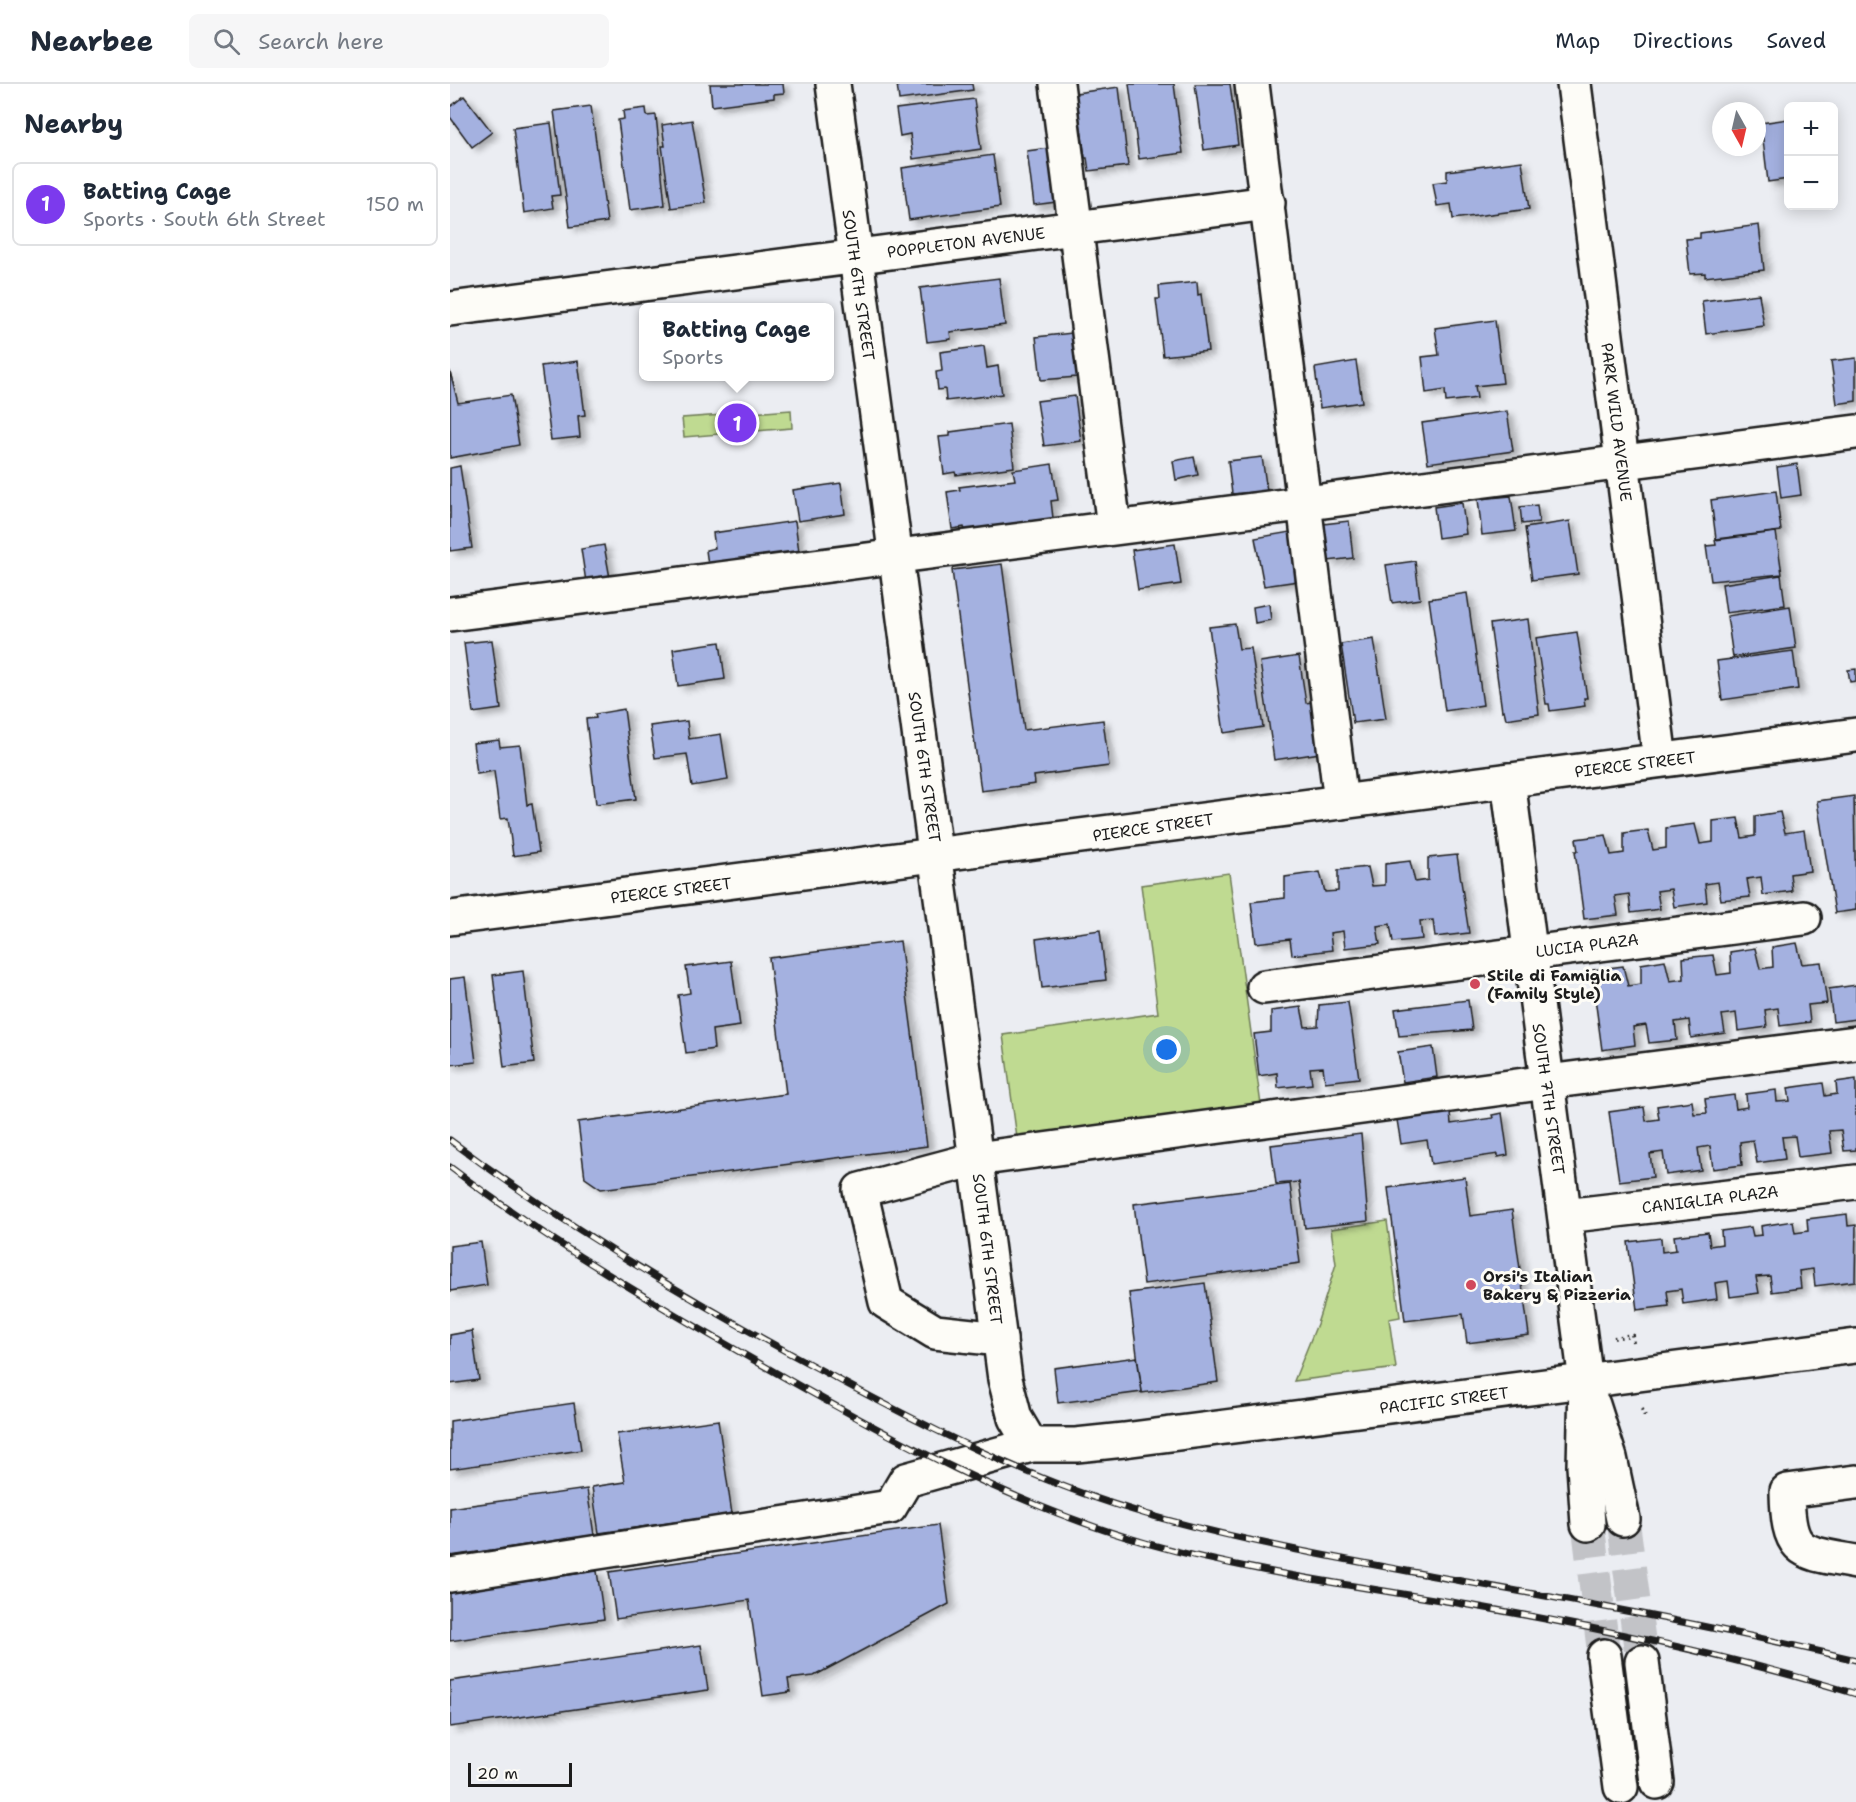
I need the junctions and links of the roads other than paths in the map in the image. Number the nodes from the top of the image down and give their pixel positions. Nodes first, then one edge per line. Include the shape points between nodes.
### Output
1 (833, 84) edge
2 (1057, 84) edge
3 (1252, 84) edge
4 (1574, 84) edge
5 (1268, 203) junction
6 (1076, 228) junction
7 (855, 256) junction
8 (450, 309) edge
9 (1856, 432) edge
10 (1622, 462) junction
11 (1304, 503) junction
12 (1114, 527) junction
13 (896, 556) junction
14 (450, 614) edge
15 (1856, 735) edge
16 (1660, 760) junction
17 (1508, 780) junction
18 (1341, 802) junction
19 (937, 856) junction
20 (450, 918) edge
21 (1804, 918) dead end
22 (1530, 952) junction
23 (1264, 987) dead end
24 (1856, 1043) edge
25 (1547, 1082) junction
26 (976, 1159) junction
27 (1856, 1182) edge
28 (1565, 1216) junction
29 (1000, 1339) junction
30 (1856, 1346) edge
31 (1586, 1382) junction
32 (1030, 1445) junction
33 (1856, 1482) edge
34 (1623, 1519) tunnel mouth
35 (1587, 1524) tunnel mouth
36 (1856, 1562) edge
37 (450, 1575) edge
38 (1604, 1656) tunnel mouth
39 (1642, 1662) tunnel mouth
40 (1657, 1782) dead end
41 (1621, 1787) dead end

1 - 7 street, SOUTH 6TH STREET
2 - 6 street
3 - 5 street
4 - 10 street, PARK WILD AVENUE
5 - 6 street, POPPLETON AVENUE
5 - 11 street
6 - 7 street, POPPLETON AVENUE
6 - 12 street
7 - 8 street, POPPLETON AVENUE
7 - 13 street, SOUTH 6TH STREET
9 - 10 street
10 - 11 street
10 - 16 street, PARK WILD AVENUE
11 - 12 street
11 - 18 street
12 - 13 street
13 - 14 street
13 - 19 street, SOUTH 6TH STREET
15 - 16 street, PIERCE STREET
16 - 17 street, PIERCE STREET
17 - 18 street, PIERCE STREET
17 - 22 street, SOUTH 7TH STREET
18 - 19 street, PIERCE STREET
19 - 20 street, PIERCE STREET
19 - 26 street, SOUTH 6TH STREET
21 - 22 street, LUCIA PLAZA
22 - 23 street, LUCIA PLAZA
22 - 25 street, SOUTH 7TH STREET
24 - 25 street
25 - 26 street
25 - 28 street, SOUTH 7TH STREET
26 - 29 street, SOUTH 6TH STREET
26 - 29 street via 860,1190 886,1302 935,1332
27 - 28 street, CANIGLIA PLAZA
28 - 31 street, SOUTH 7TH STREET
29 - 32 street, SOUTH 6TH STREET via 1010,1401
30 - 31 street, PACIFIC STREET
31 - 32 street, PACIFIC STREET via 1124,1440
31 - 34 street, SOUTH 7TH STREET via 1608,1451
31 - 35 street, SOUTH 7TH STREET
32 - 37 street, PACIFIC STREET via 906,1480 890,1507
33 - 36 street via 1787,1491 1794,1541 1809,1554
38 - 41 street
39 - 40 street

